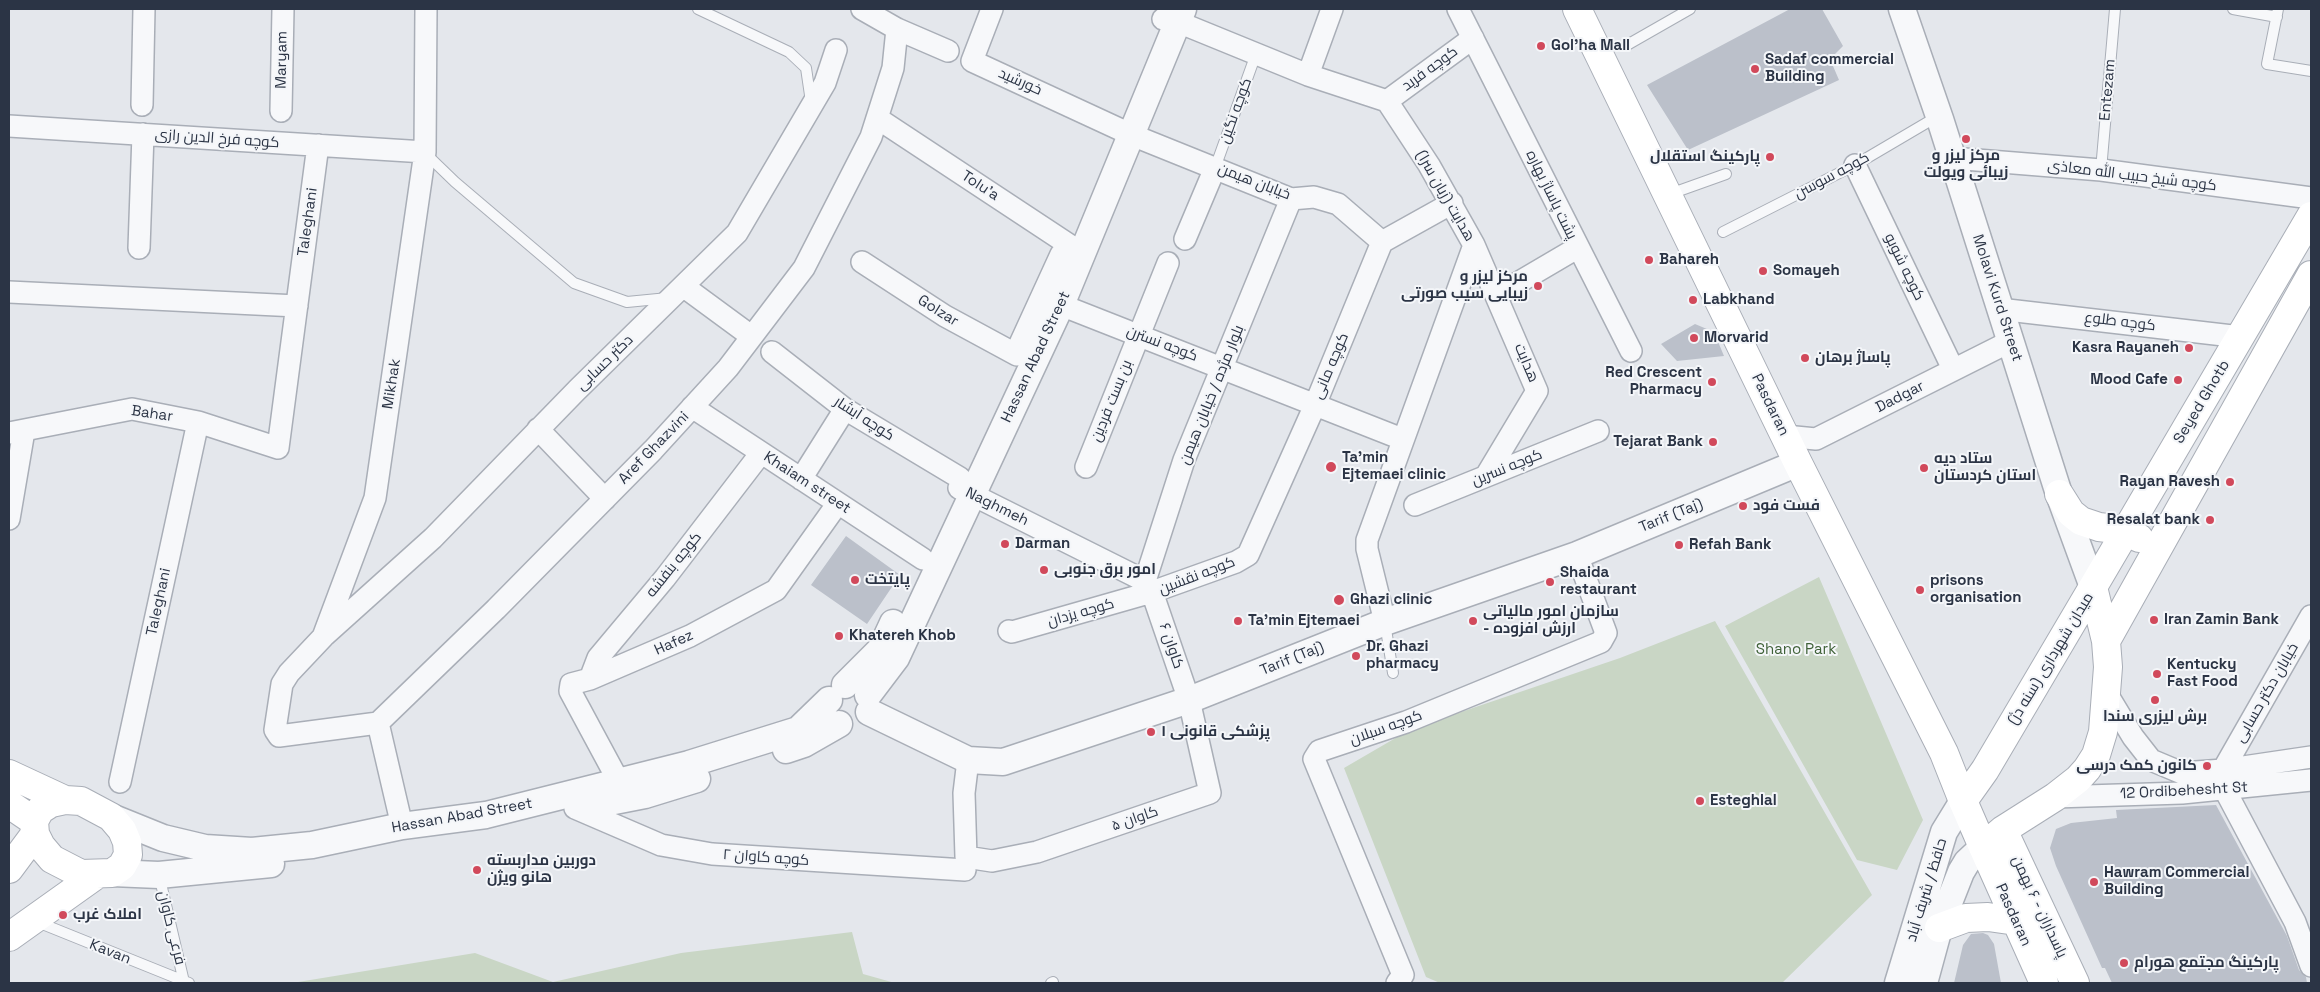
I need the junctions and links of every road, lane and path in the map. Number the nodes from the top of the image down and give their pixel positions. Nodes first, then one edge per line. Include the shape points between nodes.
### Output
1 (144, 9) edge
2 (283, 9) edge
3 (426, 9) edge
4 (698, 9) edge
5 (862, 9) edge
6 (992, 9) edge
7 (1332, 9) edge
8 (1458, 9) edge
9 (1577, 9) edge
10 (1690, 9) edge
11 (1902, 9) edge
12 (2115, 9) edge
13 (2233, 9) edge
14 (2277, 13) edge
15 (1173, 15) edge
16 (897, 29) junction
17 (1473, 38) junction
18 (1627, 45) dead end
19 (836, 50) dead end
20 (948, 51) dead end
21 (1256, 54) junction
22 (2311, 71) edge
23 (1308, 75) junction
24 (1387, 101) junction
25 (142, 105) dead end
26 (812, 106) junction
27 (281, 111) dead end
28 (876, 118) junction
29 (1940, 119) junction
30 (9, 126) edge
31 (1125, 131) junction
32 (143, 134) junction
33 (318, 145) junction
34 (425, 152) junction
35 (1952, 158) junction
36 (1855, 164) junction
37 (1215, 168) junction
38 (2101, 170) junction
39 (1726, 174) dead end
40 (1669, 195) junction
41 (2311, 198) edge
42 (1291, 199) junction
43 (1452, 204) junction
44 (2311, 216) edge
45 (1723, 232) dead end
46 (1185, 239) dead end
47 (1382, 242) junction
48 (1474, 245) junction
49 (139, 248) dead end
50 (1577, 248) junction
51 (1076, 249) junction
52 (862, 262) dead end
53 (1168, 263) dead end
54 (2311, 275) edge
55 (9, 292) edge
56 (678, 292) junction
57 (1497, 296) junction
58 (1061, 305) junction
59 (297, 306) junction
60 (1999, 309) junction
61 (1138, 335) junction
62 (751, 336) junction
63 (2241, 337) junction
64 (2011, 341) junction
65 (1631, 351) dead end
66 (772, 352) dead end
67 (1017, 355) junction
68 (1222, 368) junction
69 (1953, 369) junction
70 (1315, 405) junction
71 (692, 407) junction
72 (845, 409) junction
73 (198, 422) junction
74 (538, 429) junction
75 (1598, 430) dead end
76 (16, 432) edge
77 (1785, 436) junction
78 (1402, 439) junction
79 (278, 448) joint
80 (761, 453) junction
81 (1798, 463) junction
82 (1086, 467) dead end
83 (1486, 476) junction
84 (801, 479) junction
85 (963, 487) junction
86 (2059, 494) junction
87 (604, 499) junction
88 (838, 503) junction
89 (1415, 505) dead end
90 (9, 518) edge
91 (2124, 530) junction
92 (2157, 548) junction
93 (1578, 555) junction
94 (923, 559) junction
95 (1242, 559) joint
96 (1149, 586) junction
97 (2092, 588) junction
98 (2311, 616) edge
99 (1385, 622) junction
100 (1009, 631) dead end
101 (323, 637) junction
102 (2106, 641) junction
103 (1394, 673) dead end
104 (590, 679) junction
105 (2107, 694) junction
106 (853, 698) junction
107 (1189, 700) junction
108 (378, 723) junction
109 (2311, 757) edge
110 (968, 760) junction
111 (9, 774) edge
112 (2224, 780) junction
113 (2311, 780) edge
114 (120, 782) dead end
115 (619, 782) junction
116 (2055, 797) junction
117 (65, 800) junction
118 (1963, 801) junction
119 (9, 804) edge
120 (575, 808) junction
121 (111, 816) junction
122 (402, 826) junction
123 (35, 827) junction
124 (1993, 839) junction
125 (965, 863) junction
126 (9, 869) edge
127 (104, 874) junction
128 (158, 874) junction
129 (32, 919) junction
130 (2016, 921) junction
131 (1939, 928) junction
132 (9, 937) edge
133 (2311, 966) edge
134 (1402, 980) edge
135 (186, 983) edge
136 (1898, 983) edge
137 (1924, 983) edge
138 (2044, 983) edge
139 (2075, 983) edge

1 - 25 street
2 - 27 street, Maryam
3 - 34 street, Mikhak
4 - 26 lane via 789,52 806,68
5 - 16 street
6 - 31 street, خورشید via 972,61
7 - 23 street
8 - 17 street, پشت پاساژ بهاره
9 - 40 main road, Pasdaran
10 - 18 lane
11 - 29 street, Molavi Kurd Street
12 - 38 lane, Entezam
13 - 14 lane
14 - 22 lane via 2267,64
15 - 21 street
15 - 31 street, Hassan Abad Street
16 - 20 street
16 - 28 street, Aref Ghazvini via 893,68
17 - 24 street, کوچه فرید
17 - 50 street, پشت پاساژ بهاره
19 - 26 street, دکتر حسابی via 825,83
21 - 23 street
21 - 37 lane, کوچه نگین
23 - 24 street
24 - 43 street, هدایت (زبان سرا)
26 - 56 street, دکتر حسابی via 738,234
28 - 51 street, Tolu'a
28 - 62 street, Aref Ghazvini via 871,137 804,268
29 - 35 street, Molavi Kurd Street
29 - 36 lane, کوچه سوسن via 1928,122
30 - 32 street, کوچه فرخ الدین رازی
31 - 37 street, خیابان هیمن
31 - 51 street, Hassan Abad Street
32 - 33 street, کوچه فرخ الدین رازی
32 - 49 street
33 - 34 street, کوچه فرخ الدین رازی
33 - 59 street, Taleghani
34 - 56 lane via 455,182 574,282 627,302
34 - 101 street, Mikhak via 375,498
35 - 38 street, کوچه شیخ حبیب الله معاذی
35 - 60 street, Molavi Kurd Street
36 - 45 lane, کوچه سوسن
36 - 69 street, کوچه شوبو
37 - 42 street, خیابان هیمن
37 - 46 street
38 - 41 street, کوچه شیخ حبیب الله معاذی
39 - 40 lane
40 - 77 main road, Pasdaran
42 - 47 street, خیابان هیمن via 1314,197 1338,204
42 - 68 street, بلوار مژده / خیابان هیمن
43 - 47 street
43 - 48 street, هدایت (زبان سرا)
44 - 63 main road, Seyed Ghotb
47 - 70 street, کوچه مانی
48 - 57 street, هدایت
48 - 78 street, هدایت (زبان سرا) via 1436,355
50 - 57 street
50 - 65 street, پشت پاساژ بهاره
51 - 58 street, Hassan Abad Street
51 - 67 street, Hassan Abad Street
52 - 67 street, Golzar via 945,316
53 - 61 street, بن بست فردین
54 - 92 main road, Seyed Ghotb
55 - 59 street
56 - 62 street
56 - 74 street, دکتر حسابی
57 - 83 street, هدایت via 1537,391
58 - 61 street, کوچه نسترن
58 - 85 street, Hassan Abad Street
59 - 79 street, Taleghani
60 - 63 street, کوچه طلوع
60 - 64 street, Molavi Kurd Street
61 - 68 street, کوچه نسترن
61 - 82 street, بن بست فردین
62 - 71 street, Aref Ghazvini via 728,368
63 - 91 main road, Seyed Ghotb
64 - 69 street, Dadgar
64 - 86 street, Molavi Kurd Street
66 - 72 street, کوچه آبشار
67 - 85 street, Hassan Abad Street
68 - 70 street, کوچه نسترن
68 - 96 street, بلوار مژده / خیابان هیمن via 1184,460
69 - 77 street, Dadgar via 1816,439
70 - 78 street, کوچه نسترن
70 - 95 street, کوچه مانی via 1248,555
71 - 80 street, Khaiam street
71 - 87 street, Aref Ghazvini
72 - 84 street
72 - 85 street, کوچه آبشار
73 - 76 street, Bahar via 132,409
73 - 79 street, Bahar
73 - 114 street, Taleghani
74 - 87 street
74 - 101 street, دکتر حسابی via 433,538
75 - 83 street, کوچه نسرین
76 - 90 street, Bahar
77 - 81 main road, Pasdaran
78 - 99 street, هدایت (زبان سرا) via 1367,549
80 - 84 street, Khaiam street
80 - 104 street, کوچه بنفشه via 665,578 598,658
81 - 93 street, Tarif (Taj)
81 - 118 main road, Pasdaran via 1944,753
83 - 89 street, کوچه نسرین
84 - 88 street, Khaiam street
85 - 94 street, Hassan Abad Street
85 - 96 street, Naghmeh
85 - 106 street, Hassan Abad Street via 896,658
86 - 91 main road via 2071,513 2081,521
86 - 97 street, Molavi Kurd Street
87 - 108 street, Aref Ghazvini
88 - 94 street, Khaiam street
88 - 104 street, Hafez via 776,590 690,636
91 - 92 main road
91 - 97 main road, Seyed Ghotb
92 - 102 main road, Seyed Ghotb
93 - 99 street, Tarif (Taj)
93 - 134 street, کوچه سبلان via 1606,633 1601,642 1406,722 1319,751 1314,759
94 - 106 street, Hassan Abad Street via 880,650
95 - 96 street, کوچه نقشین
96 - 100 street, کوچه یزدان
96 - 107 street, کاوان ۶
97 - 102 main road, میدان شهرداری (سنه دژ)
97 - 118 main road, میدان شهرداری (سنه دژ) via 1985,770
98 - 112 street, خیابان دکتر حسابی
99 - 103 lane
99 - 107 street, Tarif (Taj)
101 - 108 street, Mikhak via 289,672 282,684 276,734
102 - 105 main road, میدان شهرداری (سنه دژ)
104 - 115 street, Hafez via 574,682 570,691
105 - 112 street, 12 Ordibehesht St via 2151,760 2182,773
105 - 116 main road, میدان شهرداری (سنه دژ) via 2103,732 2096,755 2087,769
106 - 110 street, Tarif (Taj)
106 - 115 street, Hassan Abad Street via 798,730 690,764
106 - 120 street, Hassan Abad Street via 828,709 839,724 804,744 644,795
107 - 110 street, Tarif (Taj) via 1003,762
107 - 125 street, کاوان ۵ via 1210,793 1037,852
108 - 122 street
109 - 112 street, 12 Ordibehesht St
110 - 125 street via 964,793
111 - 117 main road
112 - 113 street, 12 Ordibehesht St
112 - 116 street, 12 Ordibehesht St
112 - 133 street via 2295,922
115 - 122 street, Hassan Abad Street via 486,815
116 - 124 main road, میدان شهرداری (سنه دژ)
117 - 121 main road via 81,801
117 - 123 main road via 40,810
118 - 124 main road
118 - 136 street, حافظ / شریف آباد via 1944,832
119 - 123 main road
120 - 125 street, کوچه کاوان ۲ via 661,845 712,854
120 - 128 street, Hassan Abad Street via 324,857 253,867
121 - 122 street, Hassan Abad Street via 164,838 205,848 252,851 312,844
121 - 127 main road via 122,830 128,855 122,866
123 - 126 main road
123 - 127 main road via 41,846 52,859 81,874
124 - 130 main road, Pasdaran
124 - 131 street, حافظ / شریف آباد via 1967,862
124 - 139 main road, پاسداران - ۶ بهمن
127 - 128 street, Hassan Abad Street
127 - 129 main road
128 - 135 lane, فرعی کاوان
129 - 132 main road
129 - 135 lane, Kavan
130 - 131 main road via 1966,918
130 - 138 main road, Pasdaran
131 - 137 street, حافظ / شریف آباد

